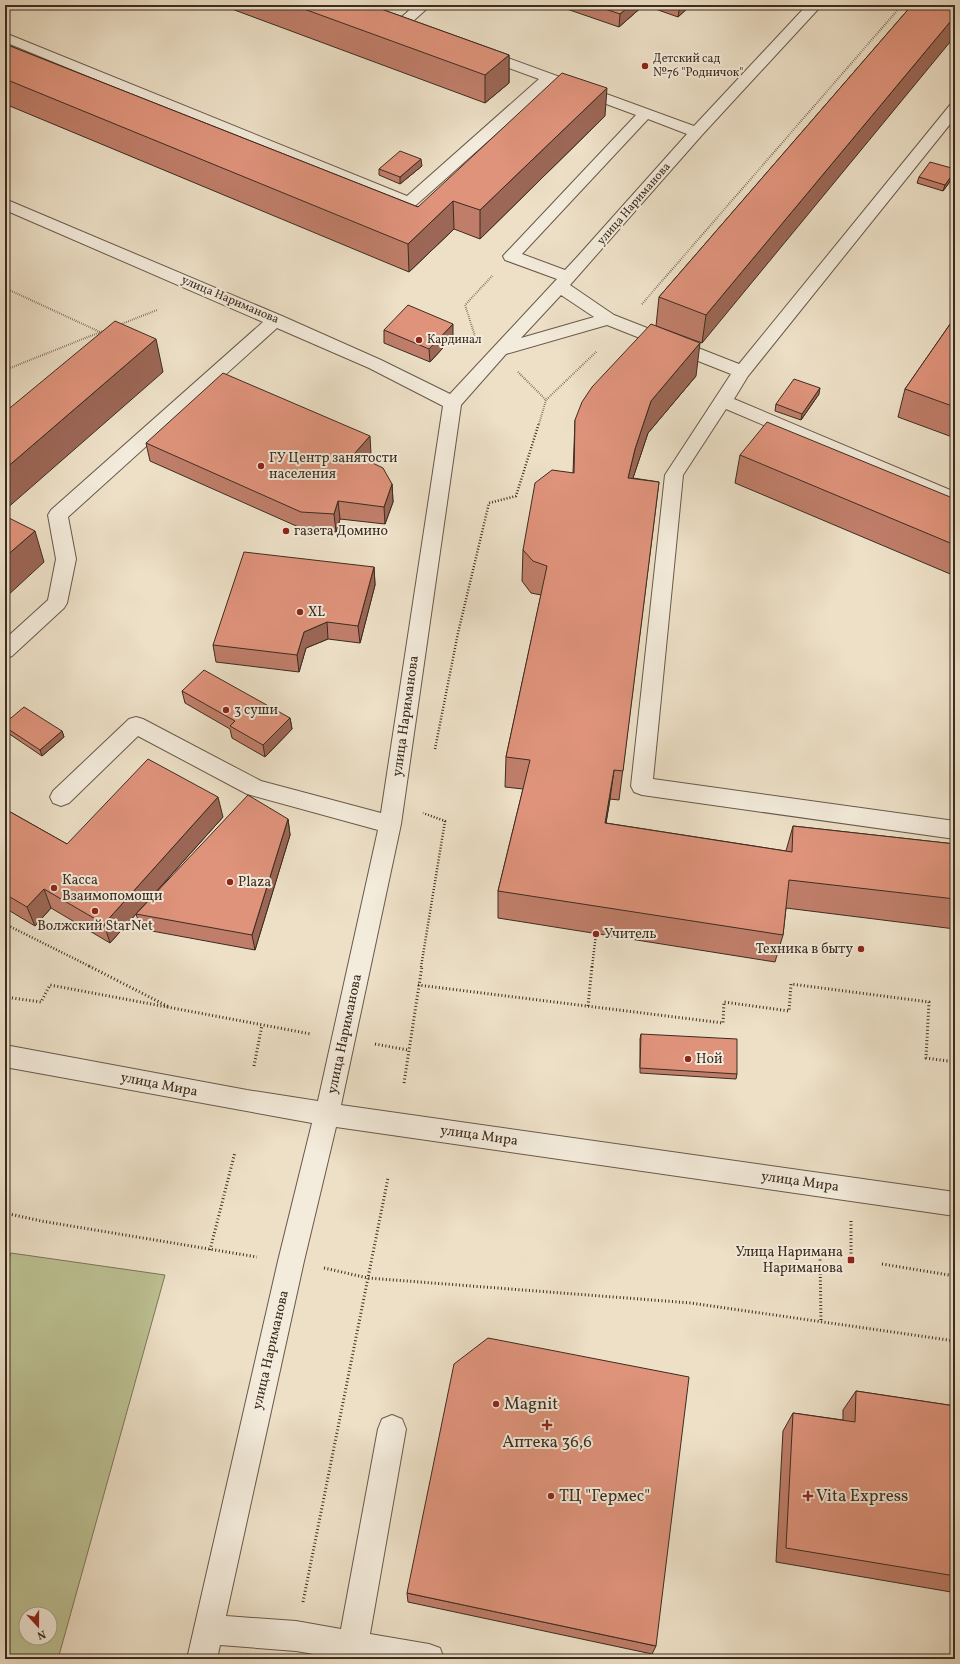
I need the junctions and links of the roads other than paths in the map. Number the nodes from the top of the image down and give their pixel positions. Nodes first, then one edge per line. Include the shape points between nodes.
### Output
1 (424, 5) edge
2 (815, 5) edge
3 (5, 37) edge
4 (438, 37) edge
5 (468, 48) edge
6 (550, 78) junction
7 (955, 108) edge
8 (646, 113) junction
9 (698, 132) junction
10 (5, 204) edge
11 (564, 282) junction
12 (276, 320) junction
13 (616, 322) junction
14 (499, 350) junction
15 (742, 372) junction
16 (723, 400) junction
17 (452, 403) junction
18 (955, 500) edge
19 (5, 651) edge
20 (61, 797) dead end
21 (390, 824) junction
22 (955, 830) edge
23 (5, 1056) edge
24 (327, 1114) junction
25 (955, 1204) edge
26 (392, 1429) dead end
27 (209, 1629) junction
28 (353, 1645) junction
29 (202, 1659) edge
30 (429, 1659) edge

1 - 4 street via 395,21
2 - 9 street, улица Нариманова
3 - 6 street via 409,203
5 - 6 street
6 - 8 street
7 - 15 street
8 - 9 street
8 - 11 street via 511,256
9 - 11 street, улица Нариманова
10 - 12 street, улица Нариманова
11 - 13 street
11 - 14 street, улица Нариманова
12 - 17 street, улица Нариманова via 375,364
12 - 19 street via 58,515 66,559 57,603
13 - 14 street
13 - 15 street
14 - 17 street, улица Нариманова
15 - 16 street
16 - 18 street
16 - 22 street via 674,475 642,786
17 - 21 street, улица Нариманова
20 - 21 street via 136,725 255,788
21 - 24 street, улица Нариманова
23 - 24 street, улица Мира
24 - 25 street, улица Мира
24 - 27 street, улица Нариманова via 291,1261
26 - 28 street
27 - 28 street via 296,1636
27 - 29 street, улица Нариманова
28 - 30 street

